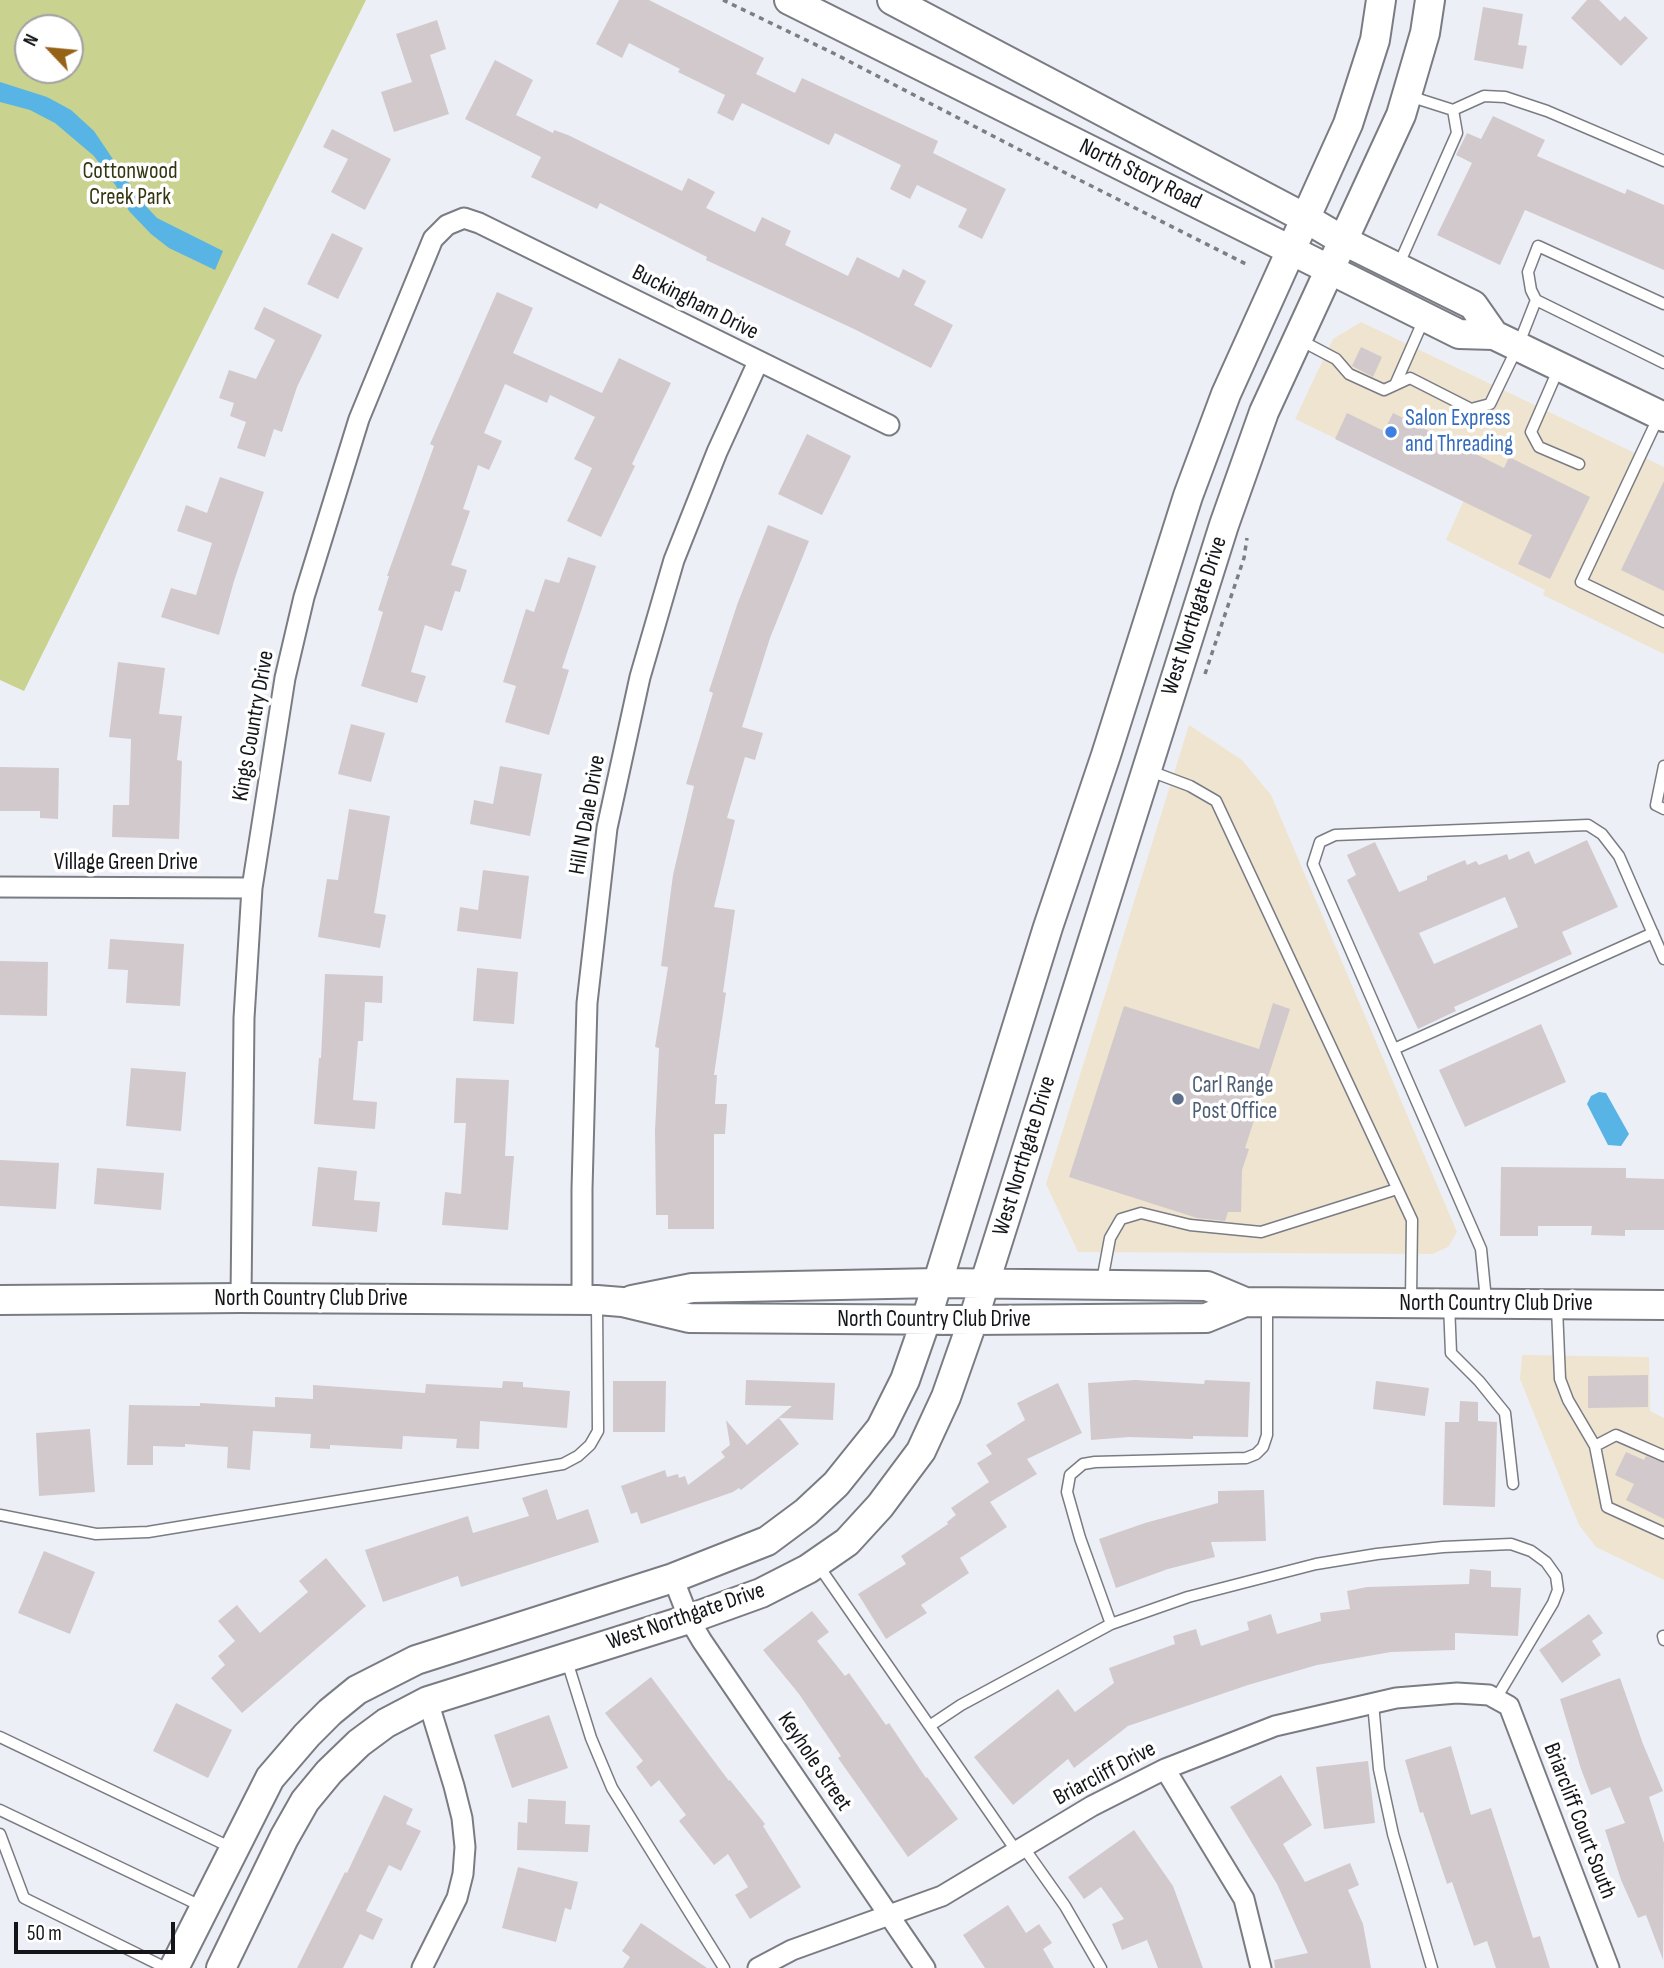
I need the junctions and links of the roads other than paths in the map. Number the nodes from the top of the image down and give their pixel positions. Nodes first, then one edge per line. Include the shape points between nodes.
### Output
1 (789, 0) edge
2 (892, 0) edge
3 (1381, 0) edge
4 (1430, 0) edge
5 (1407, 95) junction
6 (1453, 110) junction
7 (1664, 161) edge
8 (1305, 218) junction
9 (479, 223) joint
10 (1344, 241) junction
11 (1291, 250) junction
12 (1397, 267) junction
13 (1330, 269) junction
14 (1535, 300) junction
15 (1664, 304) edge
16 (1425, 317) junction
17 (1296, 338) junction
18 (1506, 341) junction
19 (758, 362) junction
20 (1664, 363) edge
21 (1559, 366) junction
22 (1395, 385) junction
23 (1663, 412) edge
24 (889, 425) dead end
25 (1579, 464) dead end
26 (1664, 622) edge
27 (1106, 755) junction
28 (1664, 766) edge
29 (1147, 769) junction
30 (1664, 809) edge
31 (0, 887) edge
32 (252, 888) junction
33 (1653, 933) junction
34 (1664, 959) edge
35 (1394, 1049) junction
36 (1397, 1189) junction
37 (937, 1283) junction
38 (985, 1284) junction
39 (1102, 1285) junction
40 (241, 1298) junction
41 (0, 1300) edge
42 (601, 1301) junction
43 (1256, 1303) junction
44 (1410, 1303) junction
45 (1449, 1304) junction
46 (1487, 1304) junction
47 (1557, 1304) junction
48 (1664, 1304) edge
49 (926, 1320) junction
50 (973, 1320) junction
51 (1595, 1446) junction
52 (1664, 1457) edge
53 (1513, 1484) dead end
54 (0, 1516) edge
55 (1664, 1534) edge
56 (817, 1563) junction
57 (673, 1578) junction
58 (688, 1619) junction
59 (1111, 1624) junction
60 (565, 1657) junction
61 (1497, 1697) junction
62 (428, 1701) junction
63 (1373, 1703) junction
64 (931, 1725) junction
65 (0, 1737) edge
66 (1165, 1769) junction
67 (0, 1810) edge
68 (0, 1834) edge
69 (1020, 1850) junction
70 (229, 1856) junction
71 (263, 1881) junction
72 (204, 1908) junction
73 (887, 1914) junction
74 (166, 1968) edge
75 (174, 1968) edge
76 (221, 1968) edge
77 (422, 1968) edge
78 (724, 1968) edge
79 (758, 1968) edge
80 (925, 1968) edge
81 (1101, 1968) edge
82 (1261, 1968) edge
83 (1432, 1968) edge
84 (1609, 1968) edge

1 - 11 main road, North Story Road
2 - 8 main road, North Story Road
3 - 8 main road, West Northgate Drive via 1375,40 1349,124
4 - 5 main road, West Northgate Drive
5 - 6 lane
5 - 10 main road, West Northgate Drive
6 - 7 lane via 1483,96 1505,97
6 - 12 lane via 1457,133
8 - 10 main road, North Story Road
8 - 11 main road, West Northgate Drive
9 - 19 street, Buckingham Drive
9 - 32 street, Kings Country Drive via 464,219 447,225 433,239 359,419 304,597 285,678
10 - 12 main road, North Story Road
10 - 13 main road, West Northgate Drive
11 - 13 main road, North Story Road
11 - 27 main road, West Northgate Drive via 1226,394 1188,496
12 - 18 main road, North Story Road via 1473,305
13 - 16 main road, North Story Road
13 - 17 main road, West Northgate Drive
14 - 15 lane via 1528,272 1538,246
14 - 18 lane
14 - 20 lane
16 - 18 main road, North Story Road via 1459,334
16 - 22 lane
17 - 22 lane via 1336,359 1349,374 1384,390
17 - 29 main road, West Northgate Drive via 1237,487
18 - 21 main road, North Story Road
18 - 22 lane via 1490,404 1471,409 1410,378
19 - 24 street, Buckingham Drive
19 - 42 street, Hill N Dale Drive via 674,560 640,677 607,828 587,1003 582,1189
21 - 23 main road, North Story Road
21 - 25 lane via 1531,432 1539,447
23 - 26 lane via 1581,582
27 - 29 main road
27 - 37 main road, West Northgate Drive
28 - 30 lane via 1656,805
29 - 36 lane via 1216,801
29 - 38 main road, West Northgate Drive
31 - 32 street, Village Green Drive
32 - 40 street, Kings Country Drive via 244,1018
33 - 34 lane
33 - 35 lane
33 - 35 lane via 1619,856 1602,834 1588,825 1335,835 1321,842 1313,864
35 - 46 lane via 1481,1249
36 - 39 lane via 1261,1232 1190,1225 1141,1213 1121,1219 1110,1238
36 - 44 lane via 1412,1220
37 - 38 main road, North Country Club Drive
37 - 42 main road, North Country Club Drive via 692,1288
37 - 49 main road, West Northgate Drive
38 - 39 main road, North Country Club Drive
38 - 50 main road, West Northgate Drive
39 - 43 main road, North Country Club Drive via 1207,1286
40 - 41 main road, North Country Club Drive
40 - 42 main road, North Country Club Drive
42 - 49 main road, North Country Club Drive via 689,1318
42 - 54 lane via 598,1431 590,1446 563,1464 148,1532 96,1534
43 - 44 main road, North Country Club Drive
43 - 50 main road, North Country Club Drive via 1206,1318
43 - 59 lane via 1267,1435 1264,1447 1246,1458 1096,1462 1083,1464 1070,1475 1068,1492 1080,1538
44 - 45 main road, North Country Club Drive
45 - 46 main road, North Country Club Drive
45 - 53 lane via 1451,1353 1505,1413
46 - 47 main road, North Country Club Drive
47 - 48 main road, North Country Club Drive
47 - 51 lane via 1560,1379
49 - 50 main road, North Country Club Drive
49 - 57 main road, West Northgate Drive via 881,1428 836,1484 767,1541
50 - 56 main road, West Northgate Drive via 921,1451 847,1542
51 - 52 lane via 1616,1435
51 - 55 lane via 1607,1507
56 - 58 main road, West Northgate Drive via 761,1593
56 - 64 lane
57 - 58 street, Keyhole Street
57 - 70 main road, West Northgate Drive via 416,1660 357,1690 307,1735 270,1778
58 - 60 main road, West Northgate Drive
58 - 73 street, Keyhole Street
59 - 61 lane via 1199,1594 1316,1564 1377,1553 1511,1544 1546,1562 1556,1576 1558,1590
59 - 64 lane
60 - 62 main road, West Northgate Drive
60 - 78 lane via 612,1788
61 - 63 street, Briarcliff Drive via 1457,1693
61 - 84 street, Briarcliff Court South via 1509,1706
62 - 71 main road, West Northgate Drive via 386,1723 329,1772 305,1801
62 - 77 street via 454,1786 465,1847 457,1898
63 - 66 street, Briarcliff Drive via 1275,1726
63 - 83 lane via 1393,1834
64 - 69 lane
65 - 70 lane
66 - 69 street, Briarcliff Drive
66 - 82 street via 1244,1899
67 - 72 lane
68 - 74 lane via 24,1898
69 - 73 street, Briarcliff Drive via 943,1896
69 - 81 lane via 1065,1906
70 - 71 main road
70 - 72 main road, West Northgate Drive
71 - 76 main road, West Northgate Drive
72 - 75 main road, West Northgate Drive
73 - 79 street, Briarcliff Drive
73 - 80 street, Keyhole Street

